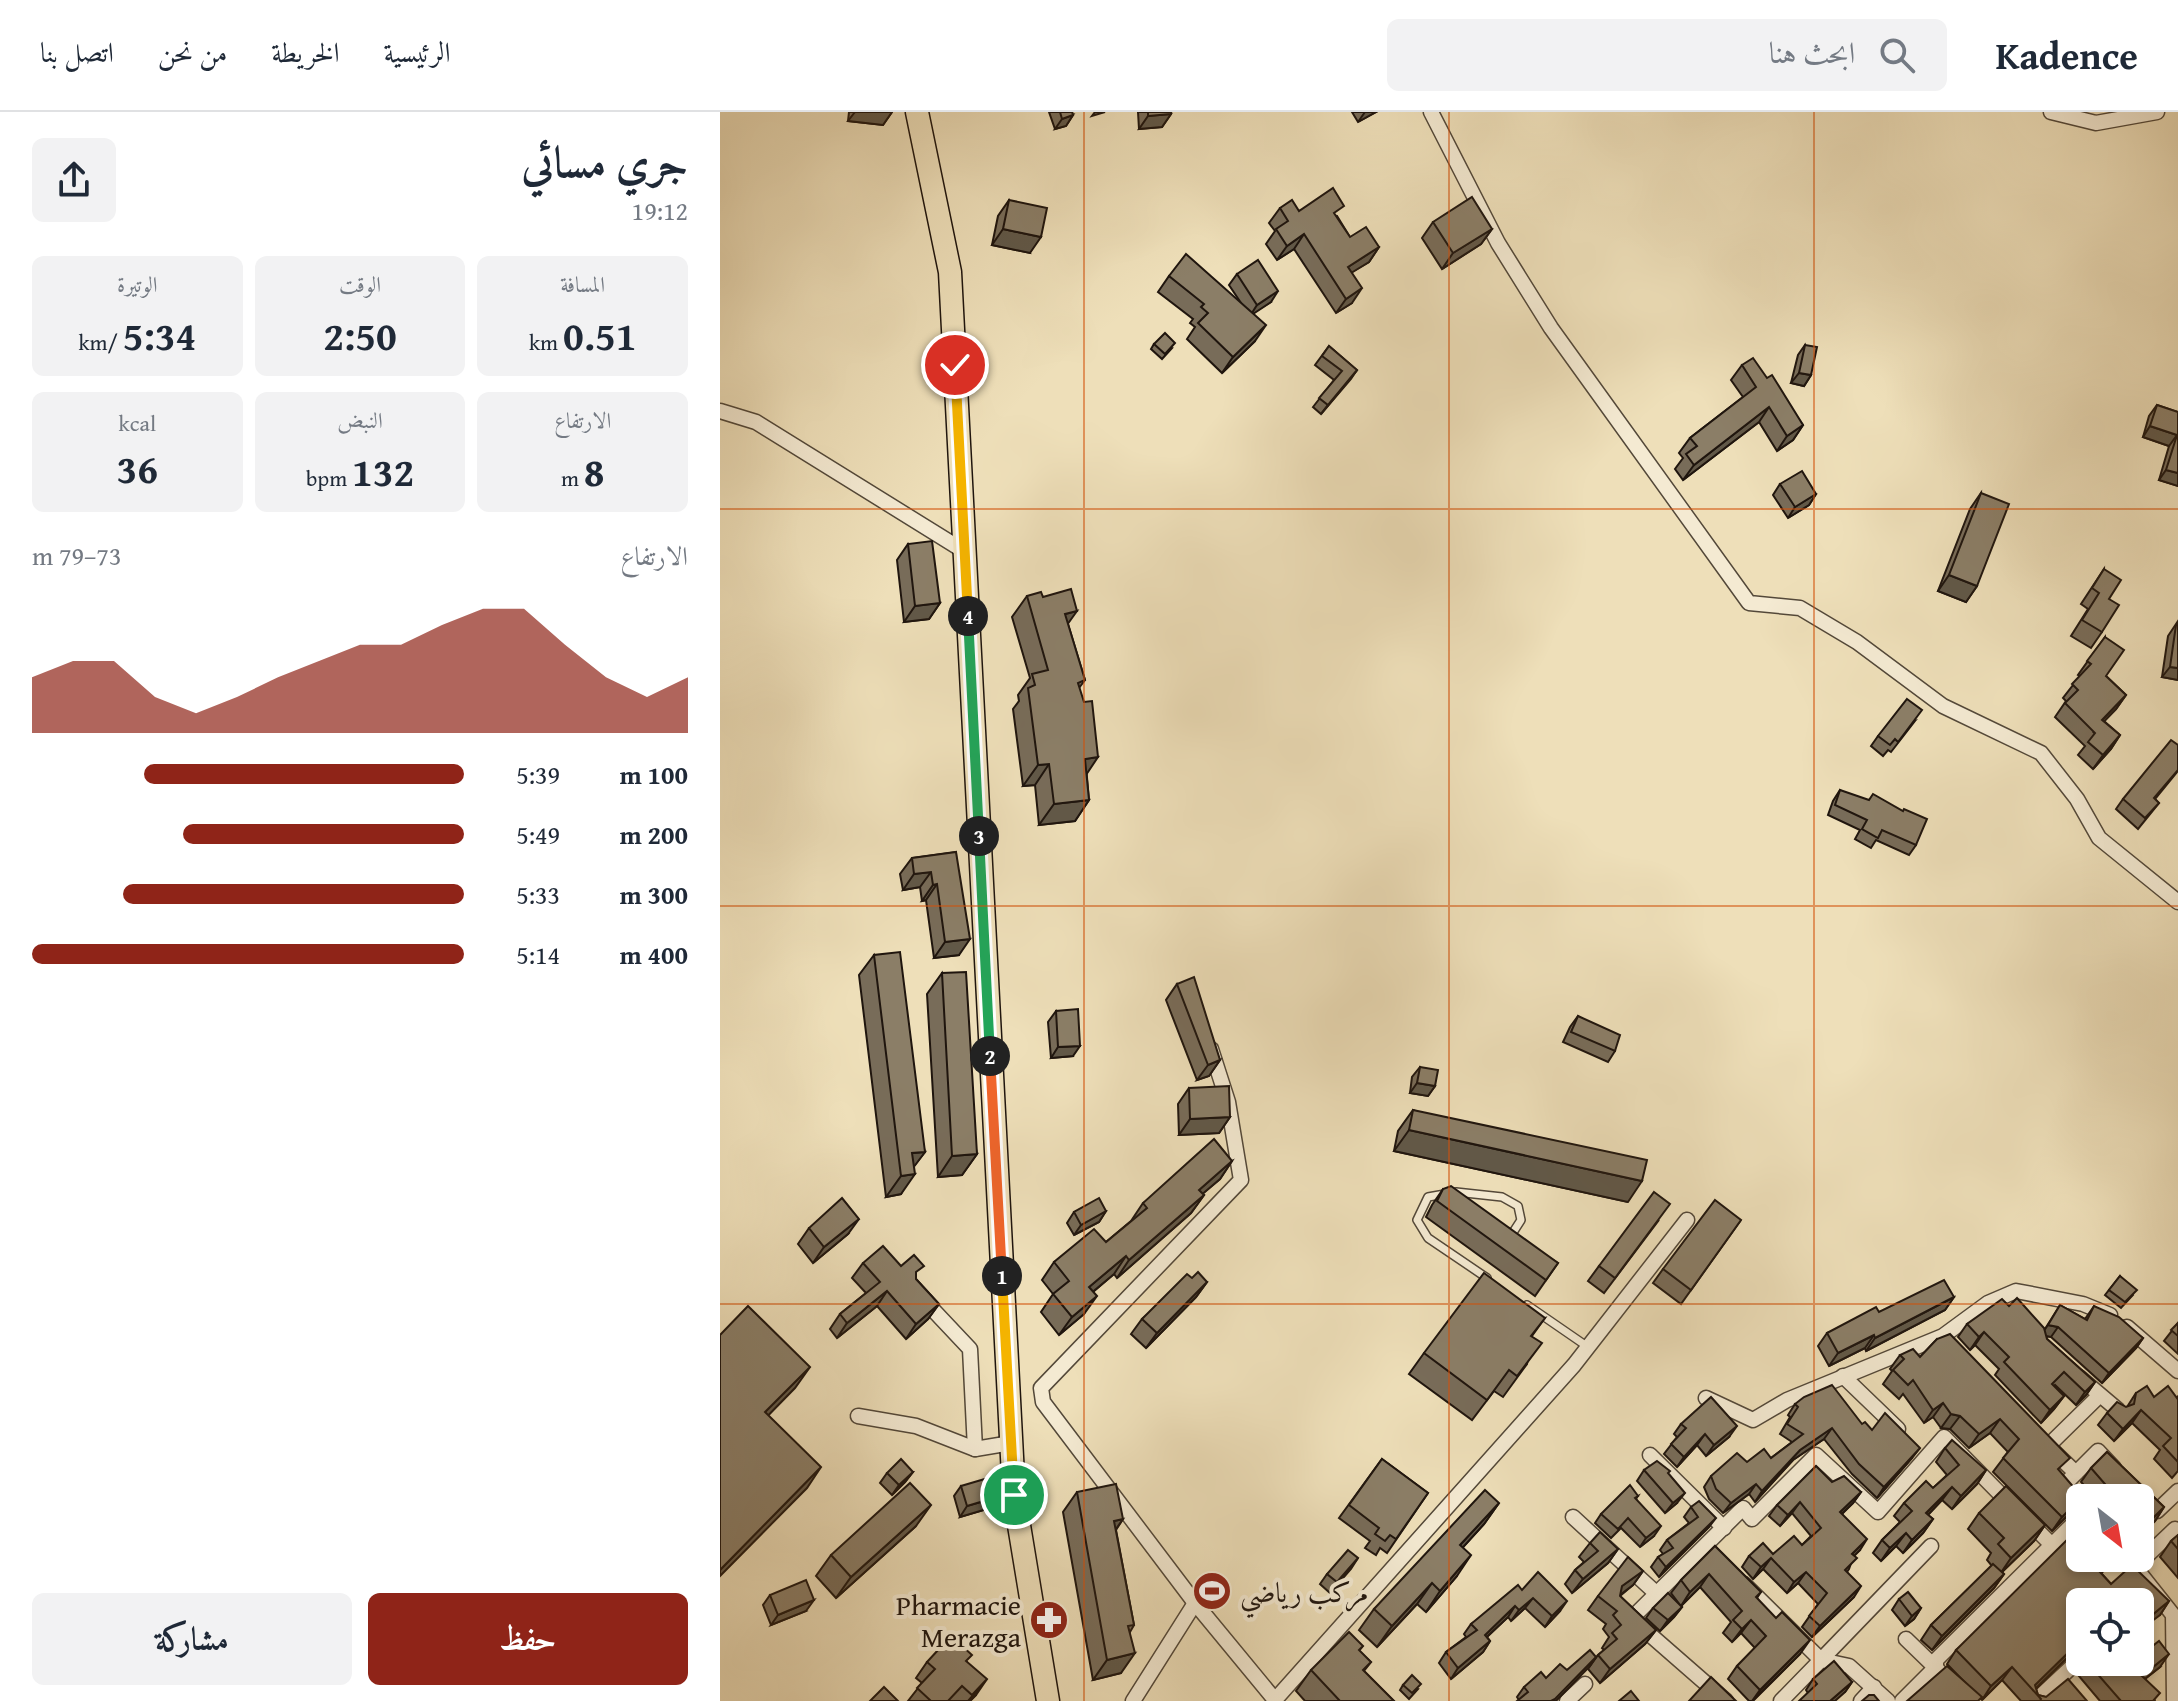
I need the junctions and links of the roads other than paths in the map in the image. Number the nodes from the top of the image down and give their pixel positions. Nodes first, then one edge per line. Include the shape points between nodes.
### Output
1 (917, 112) edge
2 (1431, 112) edge
3 (2051, 112) edge
4 (2157, 112) edge
5 (720, 411) edge
6 (964, 551) junction
7 (2178, 902) edge
8 (1205, 1031) edge
9 (1456, 1192) junction
10 (1467, 1201) edge
11 (1687, 1220) dead end
12 (1501, 1226) edge
13 (1490, 1280) edge
14 (915, 1291) edge
15 (1514, 1297) edge
16 (1588, 1347) junction
17 (2066, 1366) edge
18 (2178, 1371) edge
19 (1843, 1376) junction
20 (2099, 1396) junction
21 (1706, 1398) edge
22 (2118, 1410) edge
23 (858, 1416) dead end
24 (1011, 1443) junction
25 (1916, 1447) junction
26 (975, 1449) junction
27 (1650, 1455) dead end
28 (2076, 1473) junction
29 (2066, 1491) edge
30 (2178, 1491) edge
31 (2157, 1511) junction
32 (1573, 1517) dead end
33 (1724, 1528) junction
34 (2176, 1531) edge
35 (2066, 1532) edge
36 (1931, 1546) dead end
37 (2053, 1546) junction
38 (1738, 1578) edge
39 (1657, 1594) junction
40 (1195, 1603) junction
41 (1619, 1608) edge
42 (2175, 1614) edge
43 (1631, 1619) junction
44 (1906, 1639) dead end
45 (1821, 1660) junction
46 (1936, 1667) junction
47 (2066, 1672) edge
48 (1585, 1684) dead end
49 (1954, 1684) edge
50 (1874, 1687) junction
51 (1274, 1700) edge
52 (2175, 1700) edge
53 (1048, 1701) edge
54 (1133, 1701) edge
55 (1567, 1701) edge
56 (1726, 1701) edge
57 (1781, 1701) edge
58 (1861, 1701) edge
59 (1888, 1701) edge
60 (1902, 1701) edge
61 (2035, 1701) edge

1 - 6 main road via 950,272
2 - 7 street via 1498,243 1551,328 1749,603 1800,608 1857,642 1943,706 2041,753 2099,838
3 - 4 street via 2096,123
5 - 6 street via 756,422
6 - 24 main road
8 - 40 street via 1228,1102 1241,1180 1041,1388 1043,1402
9 - 10 lane
9 - 12 lane via 1502,1197 1518,1206 1521,1220 1512,1234
9 - 13 lane via 1428,1197 1417,1220 1428,1238
11 - 16 street
14 - 26 street via 970,1349
15 - 16 lane
16 - 51 street
17 - 20 street
18 - 19 street via 2117,1318 2083,1304 2016,1291 1988,1303 1948,1342
19 - 21 street via 1753,1420
19 - 25 street
20 - 22 street
20 - 28 street via 2043,1440
23 - 26 street via 916,1426
24 - 26 street
24 - 53 main road via 1014,1495
25 - 33 street via 1878,1512 1816,1455 1752,1519 1743,1508
25 - 37 street via 1944,1437
27 - 33 street
28 - 29 street via 2062,1487
28 - 31 street via 2098,1451
30 - 31 street
31 - 34 street
32 - 39 street
33 - 39 street via 1712,1552
34 - 42 street via 2135,1567
35 - 37 street
36 - 45 street
37 - 46 street via 1936,1660
38 - 45 street
39 - 43 street
40 - 51 street
40 - 54 street
41 - 43 street
42 - 52 street
43 - 56 street
44 - 46 street
45 - 50 street via 1849,1666
45 - 57 street
46 - 49 street
46 - 60 street
47 - 61 street
48 - 55 street
50 - 58 street
50 - 59 street

